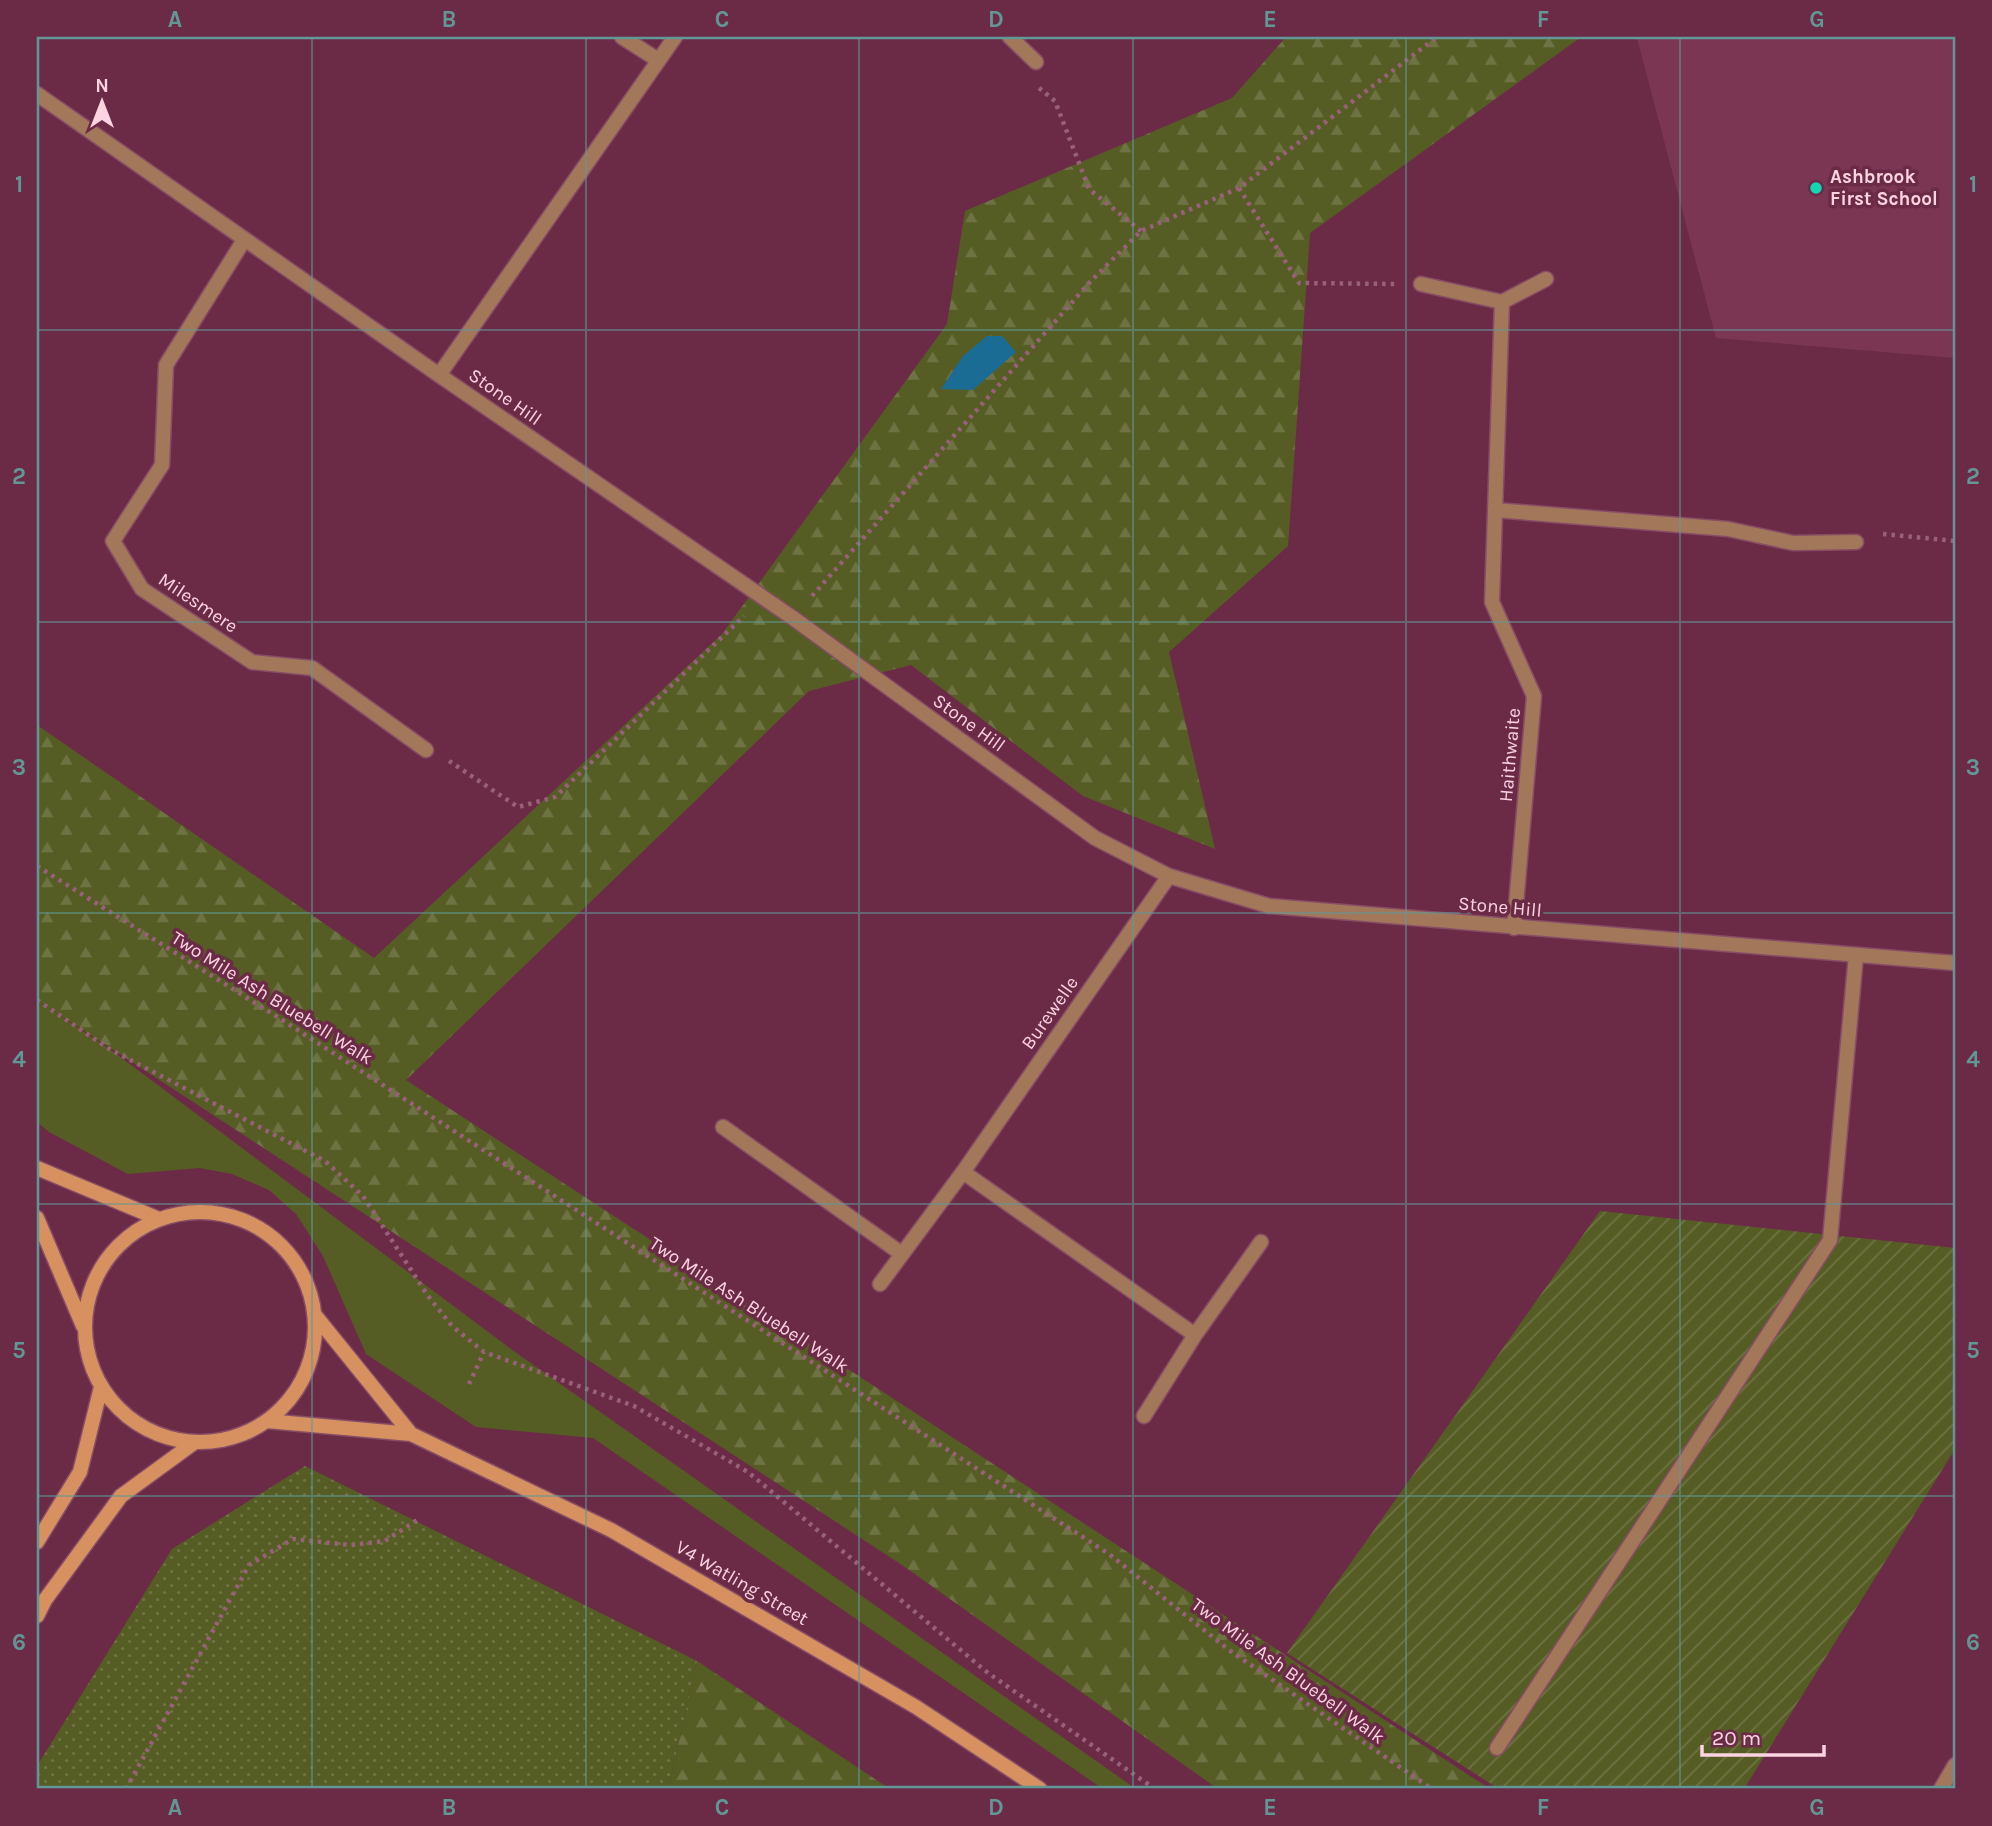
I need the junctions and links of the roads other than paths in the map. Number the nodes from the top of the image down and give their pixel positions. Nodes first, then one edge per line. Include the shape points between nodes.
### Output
1 (622, 37) edge
2 (675, 37) edge
3 (1010, 37) edge
4 (659, 60) junction
5 (1036, 62) road end
6 (37, 94) edge
7 (244, 240) junction
8 (1546, 279) dead end
9 (1421, 284) road end
10 (1502, 302) junction
11 (439, 375) junction
12 (1495, 510) junction
13 (1856, 542) road end
14 (426, 750) road end
15 (1169, 876) junction
16 (1514, 928) junction
17 (1856, 955) junction
18 (1955, 963) edge
19 (723, 1127) dead end
20 (37, 1168) edge
21 (962, 1172) junction
22 (37, 1218) edge
23 (159, 1219) junction
24 (1262, 1242) dead end
25 (902, 1254) junction
26 (880, 1284) dead end
27 (314, 1314) junction
28 (84, 1327) junction
29 (1195, 1335) junction
30 (101, 1387) junction
31 (1144, 1416) dead end
32 (267, 1421) junction
33 (411, 1434) junction
34 (195, 1442) junction
35 (37, 1542) edge
36 (37, 1616) edge
37 (1497, 1748) dead end
38 (1955, 1765) edge
39 (1040, 1789) edge
40 (1941, 1789) edge

1 - 4 street
2 - 4 street, Stone Hill
3 - 5 street
4 - 11 street, Stone Hill
6 - 7 street
7 - 11 street
7 - 14 street, Milesmere via 166,365 162,465 113,541 142,589 252,662 312,668
8 - 10 street
9 - 10 street
10 - 12 street, Haithwaite
11 - 15 street, Stone Hill via 793,618 1095,838
12 - 13 street via 1728,529 1793,543
12 - 16 street, Haithwaite via 1492,602 1534,696
15 - 16 street, Stone Hill via 1269,906
15 - 21 street, Burewelle
16 - 17 street, Stone Hill
17 - 18 street, Stone Hill
17 - 37 street via 1830,1240
19 - 25 street
20 - 23 street
21 - 25 street, Burewelle
21 - 29 street
22 - 28 street
23 - 27 street via 218,1213 247,1222 293,1259 307,1285
23 - 28 street via 113,1250 97,1273 87,1299
24 - 29 street
25 - 26 street, Burewelle
27 - 32 street via 310,1363 300,1384
27 - 33 street, V4 Watling Street
28 - 30 street via 88,1358
29 - 31 street
30 - 34 street via 118,1409 141,1427 167,1438
30 - 35 street via 80,1472
32 - 33 street, V4 Watling Street
32 - 34 street via 245,1434
33 - 39 street, V4 Watling Street via 611,1530 916,1707
34 - 36 street via 121,1496
38 - 40 street

